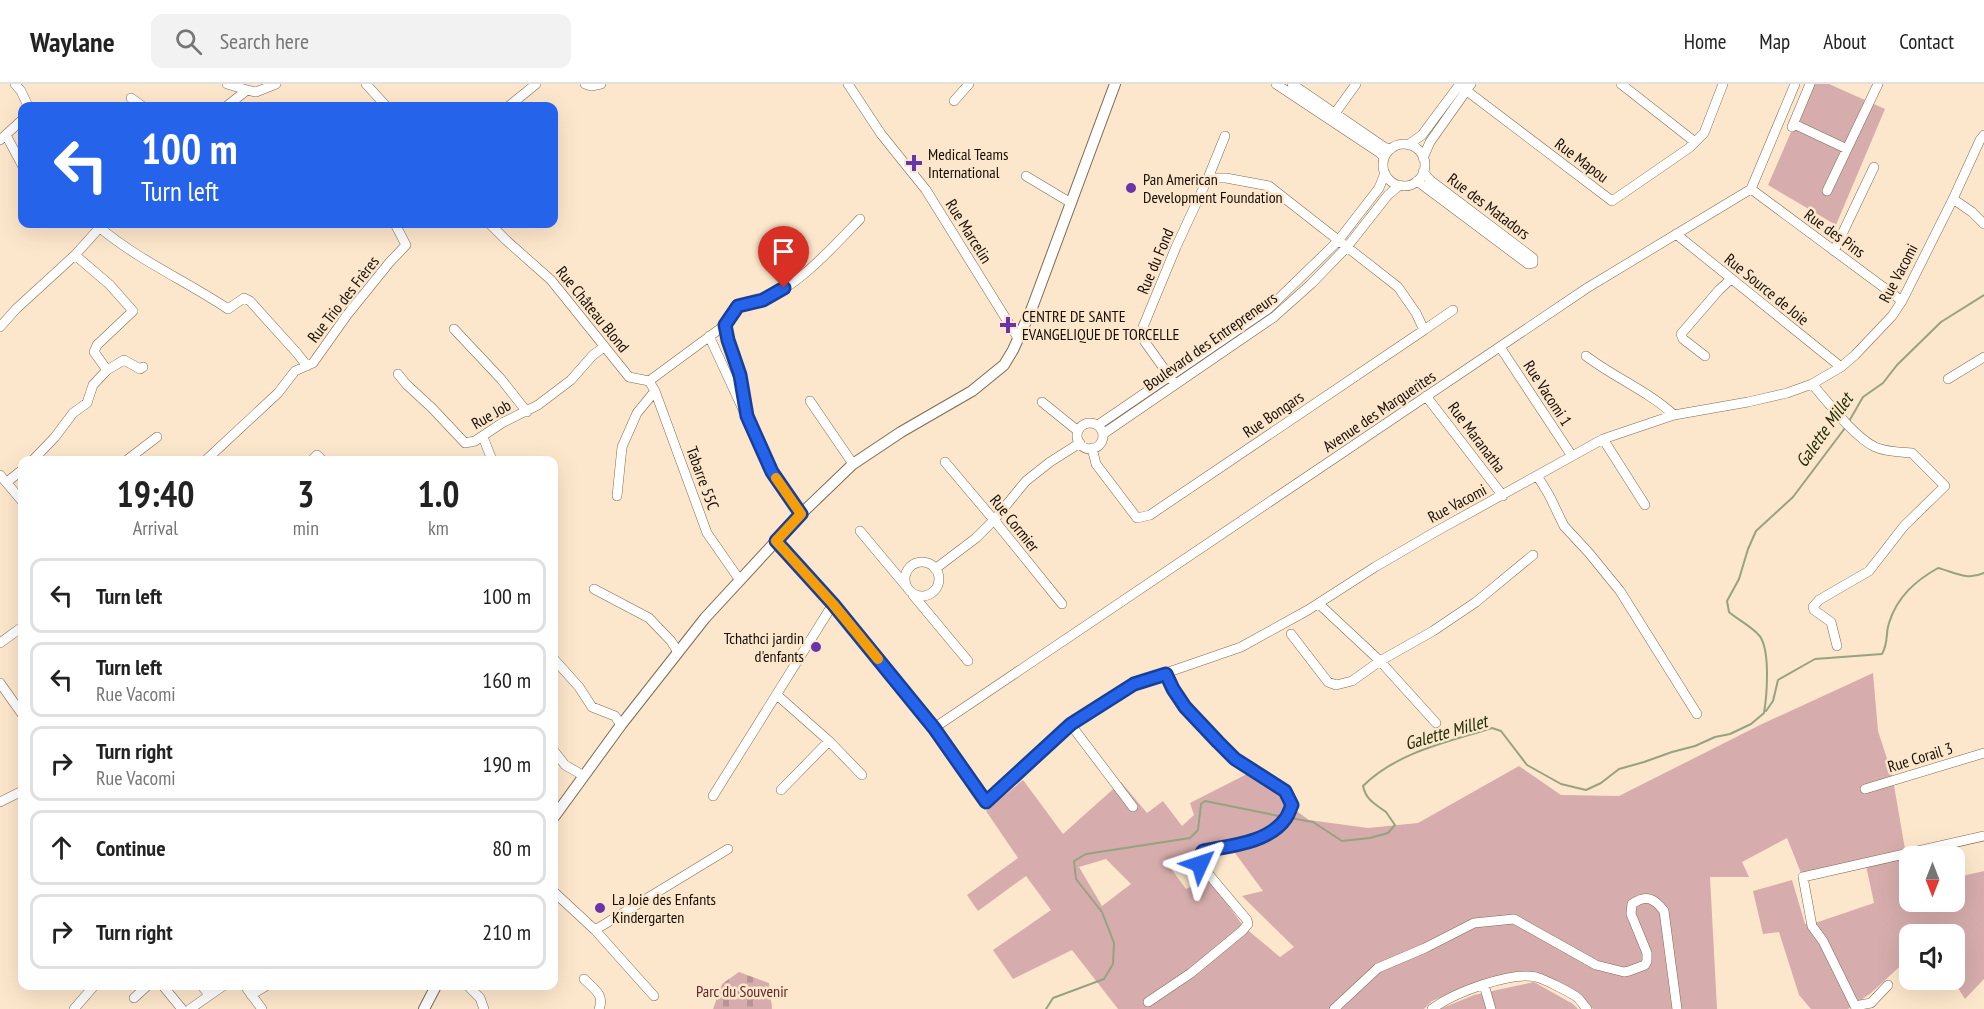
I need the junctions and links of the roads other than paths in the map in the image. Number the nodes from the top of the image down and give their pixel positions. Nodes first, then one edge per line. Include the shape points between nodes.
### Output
1 (15, 84) edge
2 (227, 84) edge
3 (276, 84) edge
4 (366, 84) edge
5 (536, 84) edge
6 (585, 84) edge
7 (601, 84) edge
8 (848, 84) edge
9 (969, 84) edge
10 (1276, 84) edge
11 (1292, 84) edge
12 (1356, 84) edge
13 (1621, 84) edge
14 (1723, 84) edge
15 (1795, 84) edge
16 (1810, 84) edge
17 (1878, 84) edge
18 (1111, 86) edge
19 (1464, 86) edge
20 (247, 90) junction
21 (131, 98) dead end
22 (954, 101) dead end
23 (26, 102) edge
24 (136, 102) edge
25 (233, 102) edge
26 (382, 102) edge
27 (514, 102) edge
28 (1333, 117) junction
29 (18, 124) edge
30 (1984, 135) edge
31 (1225, 136) dead end
32 (3, 138) edge
33 (1695, 142) junction
34 (1408, 145) junction
35 (1391, 149) junction
36 (1847, 149) junction
37 (1384, 158) junction
38 (1424, 158) junction
39 (18, 159) edge
40 (1874, 167) dead end
41 (1424, 172) junction
42 (1385, 173) junction
43 (1026, 176) dead end
44 (1208, 178) junction
45 (1417, 181) junction
46 (1400, 185) junction
47 (1751, 189) junction
48 (1827, 191) dead end
49 (1953, 199) junction
50 (1071, 203) junction
51 (860, 219) dead end
52 (1984, 224) edge
53 (98, 228) edge
54 (104, 228) edge
55 (397, 228) edge
56 (494, 228) edge
57 (1676, 234) junction
58 (1338, 241) junction
59 (1347, 247) junction
60 (1834, 251) junction
61 (75, 255) junction
62 (1730, 280) junction
63 (1902, 301) junction
64 (1453, 310) dead end
65 (725, 325) junction
66 (0, 327) edge
67 (454, 329) dead end
68 (1424, 330) junction
69 (709, 336) junction
70 (1018, 338) junction
71 (604, 347) junction
72 (1500, 347) junction
73 (1705, 356) dead end
74 (1586, 357) dead end
75 (1984, 357) edge
76 (307, 366) junction
77 (143, 367) dead end
78 (1841, 367) junction
79 (107, 370) junction
80 (398, 374) dead end
81 (1169, 376) junction
82 (1948, 379) dead end
83 (649, 381) junction
84 (1175, 384) junction
85 (1812, 384) junction
86 (655, 391) junction
87 (1426, 396) junction
88 (810, 401) dead end
89 (1042, 402) dead end
90 (527, 412) junction
91 (1674, 415) junction
92 (747, 416) junction
93 (1100, 430) junction
94 (1078, 431) junction
95 (157, 437) dead end
96 (483, 437) junction
97 (1603, 439) junction
98 (1080, 443) junction
99 (1092, 448) junction
100 (37, 456) edge
101 (132, 456) edge
102 (210, 456) edge
103 (490, 456) edge
104 (1572, 456) junction
105 (945, 462) dead end
106 (853, 464) junction
107 (18, 472) edge
108 (1538, 477) junction
109 (3, 478) edge
110 (18, 496) edge
111 (616, 496) dead end
112 (1503, 496) junction
113 (1645, 505) dead end
114 (801, 514) junction
115 (994, 520) junction
116 (860, 531) dead end
117 (776, 541) junction
118 (1533, 555) dead end
119 (910, 568) junction
120 (935, 569) junction
121 (893, 571) junction
122 (739, 579) junction
123 (906, 586) junction
124 (594, 589) dead end
125 (930, 593) junction
126 (913, 595) junction
127 (833, 604) junction
128 (1062, 604) dead end
129 (1318, 604) junction
130 (925, 609) junction
131 (18, 630) edge
132 (1291, 634) dead end
133 (0, 643) edge
134 (1837, 646) dead end
135 (678, 652) junction
136 (968, 661) dead end
137 (1380, 661) junction
138 (558, 663) edge
139 (1166, 674) junction
140 (0, 683) edge
141 (777, 695) junction
142 (18, 708) edge
143 (1698, 714) dead end
144 (1436, 723) dead end
145 (1071, 724) junction
146 (621, 725) junction
147 (934, 728) junction
148 (829, 741) junction
149 (1984, 753) edge
150 (558, 756) edge
151 (862, 775) dead end
152 (584, 776) junction
153 (1864, 789) dead end
154 (781, 790) dead end
155 (18, 794) edge
156 (713, 796) dead end
157 (0, 802) edge
158 (1133, 807) dead end
159 (558, 812) edge
160 (1984, 836) edge
161 (728, 849) dead end
162 (558, 896) edge
163 (595, 930) junction
164 (585, 979) dead end
165 (1484, 985) junction
166 (1888, 985) dead end
167 (91, 990) edge
168 (143, 990) edge
169 (166, 990) edge
170 (205, 990) edge
171 (217, 990) edge
172 (248, 990) edge
173 (258, 990) edge
174 (434, 990) edge
175 (472, 990) edge
176 (251, 994) junction
177 (209, 995) junction
178 (654, 996) dead end
179 (134, 998) dead end
180 (1149, 1002) dead end
181 (74, 1009) edge
182 (182, 1009) edge
183 (190, 1009) edge
184 (262, 1009) edge
185 (424, 1009) edge
186 (484, 1009) edge
187 (599, 1009) edge
188 (1334, 1009) edge
189 (1432, 1009) edge
190 (1491, 1009) edge
191 (1587, 1009) edge
192 (1677, 1009) edge

1 - 23 street
2 - 20 street
3 - 20 street via 256,92
4 - 26 street
5 - 27 street
6 - 7 street
8 - 70 street, Rue Marcelin via 881,134 926,190
9 - 22 street
10 - 28 street
11 - 28 street
12 - 28 street
13 - 33 street
14 - 33 street, Rue Mapou via 1704,133
15 - 47 street
16 - 36 street via 1793,126
17 - 36 street
18 - 50 main road
19 - 33 street, Rue Mapou via 1612,201
19 - 34 street via 1422,135
19 - 38 street
20 - 25 street
21 - 24 street
28 - 35 street
28 - 37 street
29 - 32 street
30 - 49 street, Rue Vacomi
31 - 44 street, Rue du Fond
32 - 39 street
34 - 35 street
34 - 38 street via 1418,149
35 - 37 street
36 - 48 street
37 - 42 street
38 - 41 street
40 - 60 street
41 - 45 street
41 - 45 street, Rue des Matadors via 1533,258 1533,263 1528,264
42 - 46 street
42 - 58 street, Boulevard des Entrepreneurs via 1379,188
43 - 50 street
44 - 58 street via 1269,186
44 - 81 street, Rue du Fond via 1143,327 1145,342
45 - 46 street
46 - 59 street, Boulevard des Entrepreneurs
47 - 57 street, Avenue des Marguerites
47 - 60 street, Rue des Pins
49 - 52 street
49 - 63 street, Rue Vacomi
50 - 70 main road
51 - 65 street via 804,273 763,300 738,306
53 - 61 street
54 - 76 street via 118,243 228,309 244,298 250,301
55 - 76 street, Rue Trio des Frères via 406,245
56 - 71 street, Rue Château Blond via 551,280
57 - 62 street, Rue Source de Joie
57 - 72 street, Avenue des Marguerites
58 - 59 street
58 - 81 street, Boulevard des Entrepreneurs via 1268,309
59 - 68 street via 1398,287
59 - 84 street, Boulevard des Entrepreneurs via 1274,317
60 - 63 street, Rue des Pins
61 - 66 street
61 - 79 street via 133,311 97,345 94,352
62 - 73 street via 1681,334
62 - 78 street, Rue Source de Joie
63 - 78 street, Rue Vacomi
64 - 68 street, Rue Bongars
65 - 69 street
65 - 92 street
67 - 90 street
68 - 99 street, Rue Bongars via 1150,515 1137,518 1096,464
69 - 83 street
69 - 92 street
70 - 106 main road via 1004,365 988,380
71 - 83 street, Rue Château Blond via 629,376
71 - 90 street, Rue Job via 571,380
72 - 87 street, Avenue des Marguerites
72 - 104 street, Rue Vacomi 1
74 - 91 street via 1649,394
75 - 82 street
76 - 102 street, Rue Trio des Frères via 295,371 278,393
77 - 79 street via 123,360
78 - 85 street, Rue Vacomi
79 - 100 street via 93,385 87,403 73,413
80 - 96 street, Rue Job via 465,443
81 - 84 street, Rue du Fond
81 - 93 street, Boulevard des Entrepreneurs
83 - 86 street, Tabarre 55C
84 - 93 street, Boulevard des Entrepreneurs
85 - 91 street, Rue Vacomi via 1748,402
85 - 134 street via 1847,425 1874,447 1912,453 1945,485 1904,526 1869,571 1813,607 1831,622
86 - 111 street via 637,413 622,447
86 - 122 street, Tabarre 55C via 707,533
87 - 112 street, Rue Maranatha
87 - 147 street, Avenue des Marguerites
88 - 106 street
89 - 94 street
90 - 96 street, Rue Job
91 - 97 street, Rue Vacomi
92 - 114 street via 772,472
93 - 94 street via 1093,423
93 - 99 street via 1100,444
94 - 98 street
95 - 101 street
96 - 103 street
97 - 104 street, Rue Vacomi
97 - 113 street
98 - 99 street
98 - 115 street via 1026,481
104 - 108 street, Rue Vacomi
105 - 115 street, Rue Cormier
106 - 114 main road
107 - 109 street
108 - 112 street, Rue Vacomi
108 - 143 street via 1564,526 1620,591
109 - 110 street
112 - 129 street, Rue Vacomi via 1375,567
114 - 117 main road
115 - 120 street
115 - 128 street, Rue Cormier
116 - 121 street
117 - 122 main road
117 - 127 street
118 - 137 street via 1459,614
119 - 120 street via 923,563
119 - 121 street
119 - 123 street
120 - 125 street via 938,583
121 - 123 street
122 - 135 main road
123 - 126 street
124 - 135 street via 649,618
125 - 126 street
125 - 130 street
126 - 130 street
127 - 141 street
127 - 147 street
129 - 137 street
129 - 139 street, Rue Vacomi via 1241,647
130 - 136 street
131 - 133 street
132 - 137 street via 1328,682 1336,685 1352,681
135 - 146 main road
137 - 144 street
138 - 146 street via 592,707 615,716
139 - 145 street, Rue Vacomi via 1134,684
139 - 180 street via 1185,707 1218,742 1235,759 1285,791 1292,805 1276,828 1258,838 1203,851 1200,864 1248,924 1191,973
140 - 142 street
141 - 148 street
141 - 156 street
145 - 147 street, Rue Vacomi via 986,802
145 - 158 street
146 - 152 main road
148 - 151 street
148 - 154 street
149 - 153 street, Rue Corail 3
150 - 152 street via 570,769
152 - 159 main road
155 - 157 street
160 - 166 street via 1806,876 1803,880 1812,926 1855,1006 1871,1003
161 - 163 street
162 - 163 street
163 - 178 street
164 - 187 street via 600,995
165 - 189 street via 1453,996
165 - 190 street
165 - 191 street via 1524,976 1538,978 1578,999
167 - 181 street
168 - 179 street
169 - 182 street
170 - 177 street
171 - 177 street
172 - 176 street
173 - 176 street
174 - 185 main road
175 - 186 street
176 - 184 street
177 - 183 street
188 - 192 street via 1378,968 1474,923 1514,919 1596,964 1629,972 1647,961 1631,914 1632,904 1649,898 1664,911

